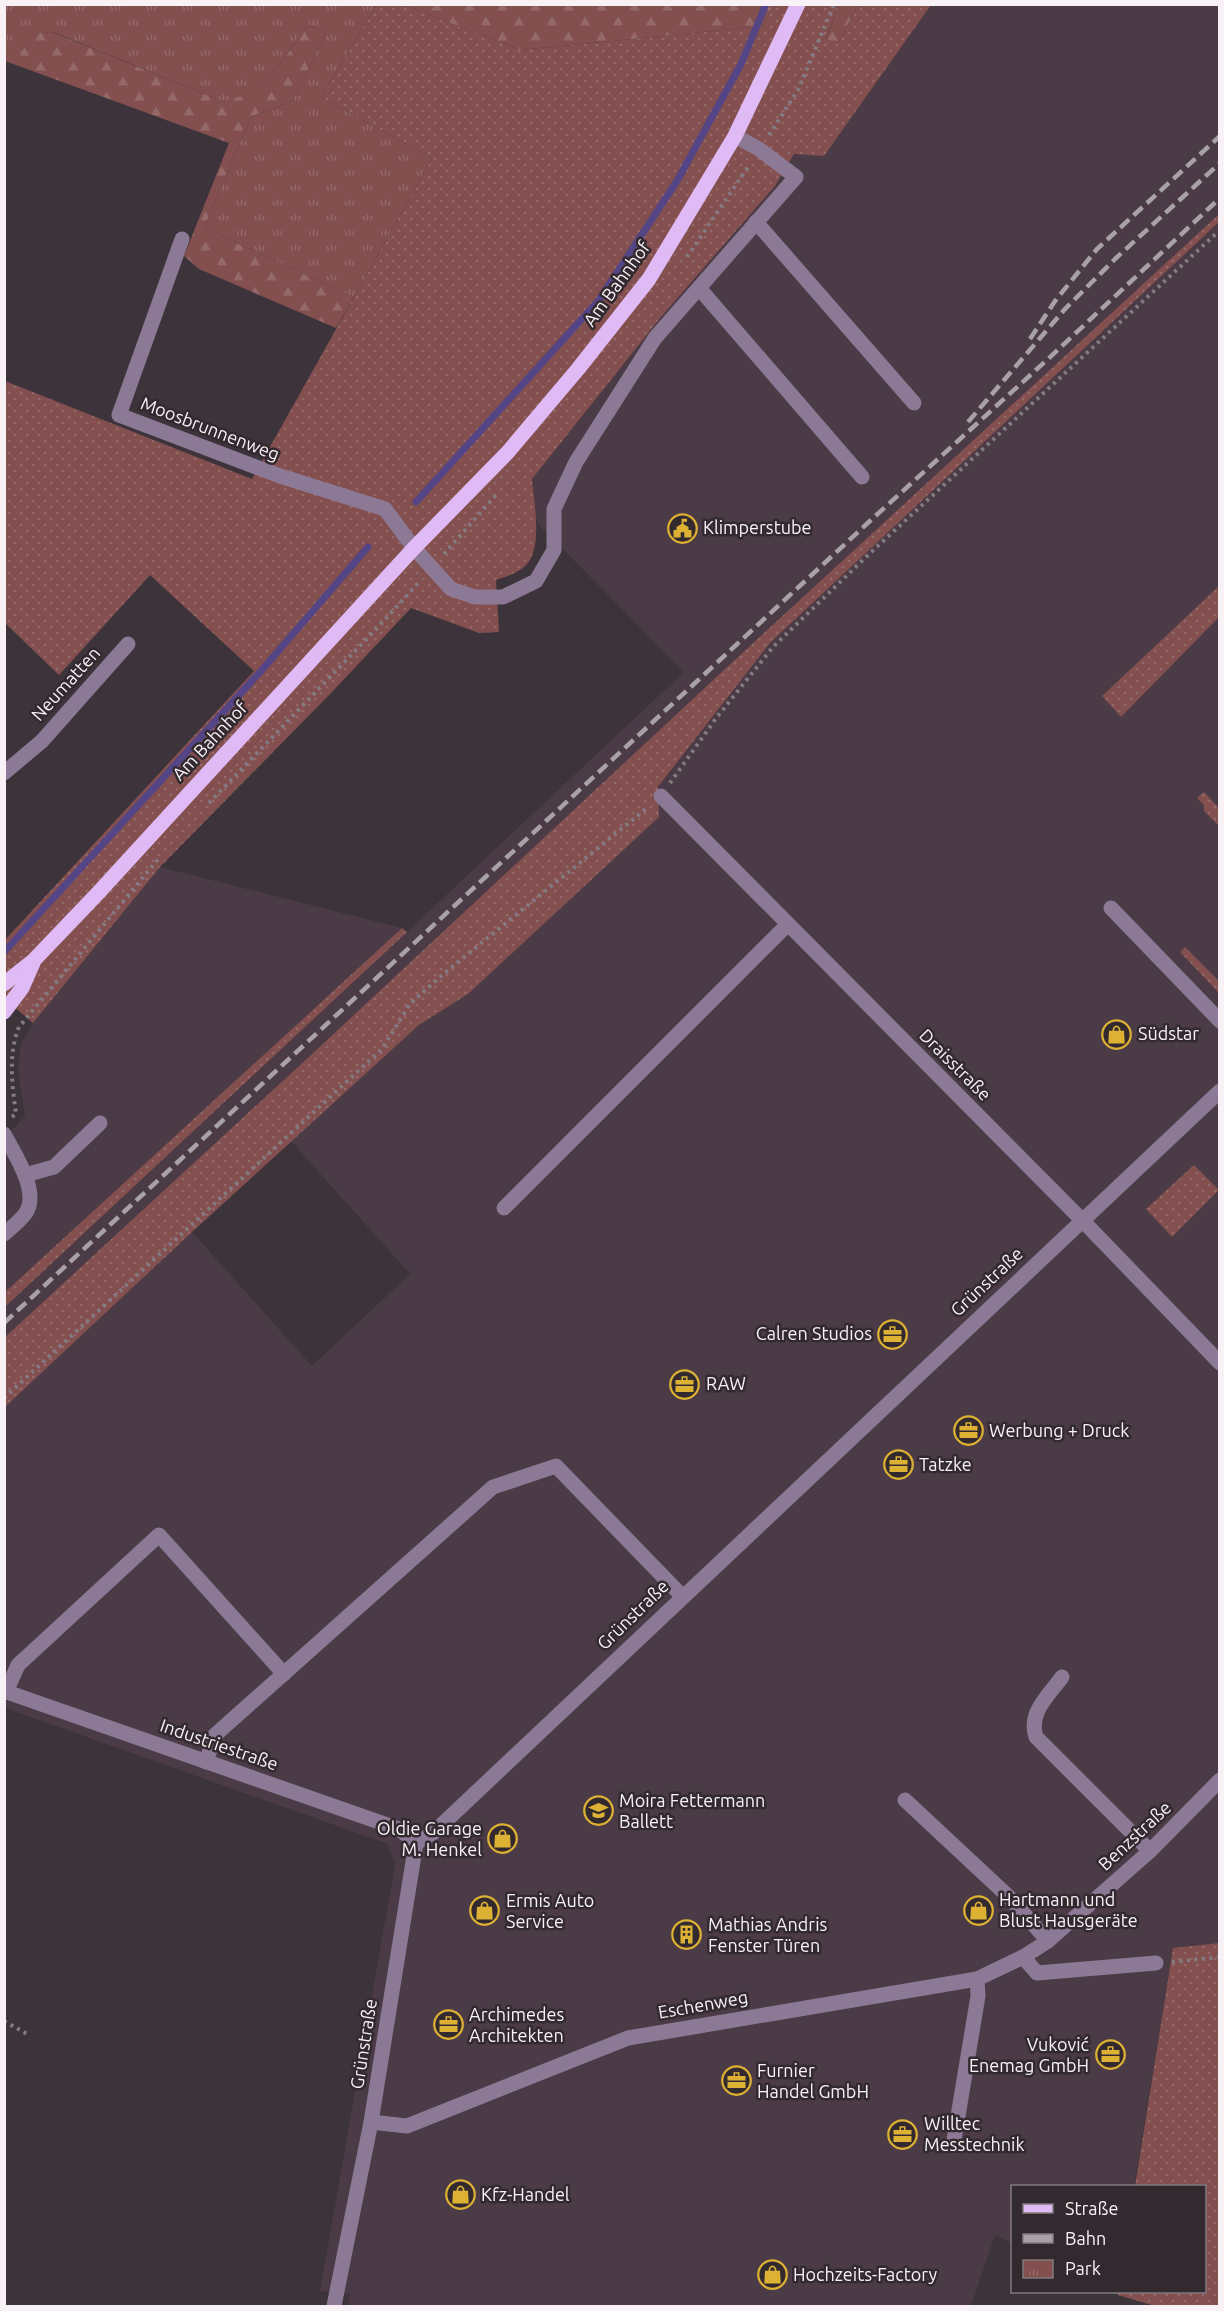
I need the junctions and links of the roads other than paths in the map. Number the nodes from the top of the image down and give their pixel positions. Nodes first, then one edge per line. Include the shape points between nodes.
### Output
1 (798, 4) edge
2 (735, 136) junction
3 (756, 222) junction
4 (182, 239) dead end
5 (699, 288) junction
6 (914, 403) dead end
7 (862, 477) dead end
8 (414, 548) junction
9 (128, 644) dead end
10 (4, 773) edge
11 (661, 796) road end
12 (1111, 908) dead end
13 (787, 925) junction
14 (34, 960) junction
15 (4, 984) edge
16 (4, 1012) edge
17 (1220, 1021) edge
18 (1220, 1091) edge
19 (100, 1123) dead end
20 (4, 1134) edge
21 (11, 1156) edge
22 (25, 1175) junction
23 (504, 1208) dead end
24 (1082, 1220) junction
25 (4, 1234) edge
26 (1220, 1363) edge
27 (682, 1596) junction
28 (284, 1674) junction
29 (1062, 1677) dead end
30 (5, 1692) edge
31 (206, 1762) junction
32 (1220, 1780) edge
33 (904, 1800) dead end
34 (416, 1843) junction
35 (1150, 1851) junction
36 (1048, 1941) junction
37 (1023, 1957) junction
38 (1156, 1964) road end
39 (977, 1978) junction
40 (371, 2122) junction
41 (952, 2146) dead end
42 (334, 2307) edge

1 - 2 main road, Am Bahnhof
2 - 3 street via 796,177
2 - 8 main road, Am Bahnhof via 649,279 508,452
3 - 5 street
3 - 6 street
4 - 8 street, Moosbrunnenweg via 119,415 280,476 384,509
5 - 7 street
5 - 8 street via 655,338 576,462 554,509 554,550 536,581 502,597 475,597 451,589
8 - 14 main road, Am Bahnhof
9 - 10 street, Neumatten via 42,741
11 - 13 street, Draisstraße
12 - 17 street
13 - 23 street
13 - 24 street, Draisstraße
14 - 15 main road, Am Bahnhof
14 - 16 main road, Am Bahnhof via 22,988
18 - 24 street, Grünstraße
19 - 22 street via 54,1167
20 - 21 street
21 - 22 street
22 - 25 street via 30,1195 27,1212
24 - 26 street, Draisstraße
24 - 27 street, Grünstraße
27 - 28 street via 556,1466 493,1487
27 - 34 street, Grünstraße via 433,1833
28 - 30 street via 159,1535 18,1665
28 - 31 street via 215,1735
29 - 35 street via 1037,1709 1032,1726 1036,1737
30 - 31 street, Industriestraße
31 - 34 street, Industriestraße via 399,1829
32 - 35 street, Benzstraße
33 - 36 street via 1010,1898
34 - 40 street, Grünstraße
35 - 36 street, Benzstraße
36 - 37 street, Eschenweg
37 - 38 street via 1037,1973
37 - 39 street, Eschenweg
39 - 40 street, Eschenweg via 628,2038 406,2126
39 - 41 street via 978,1996
40 - 42 street, Grünstraße

